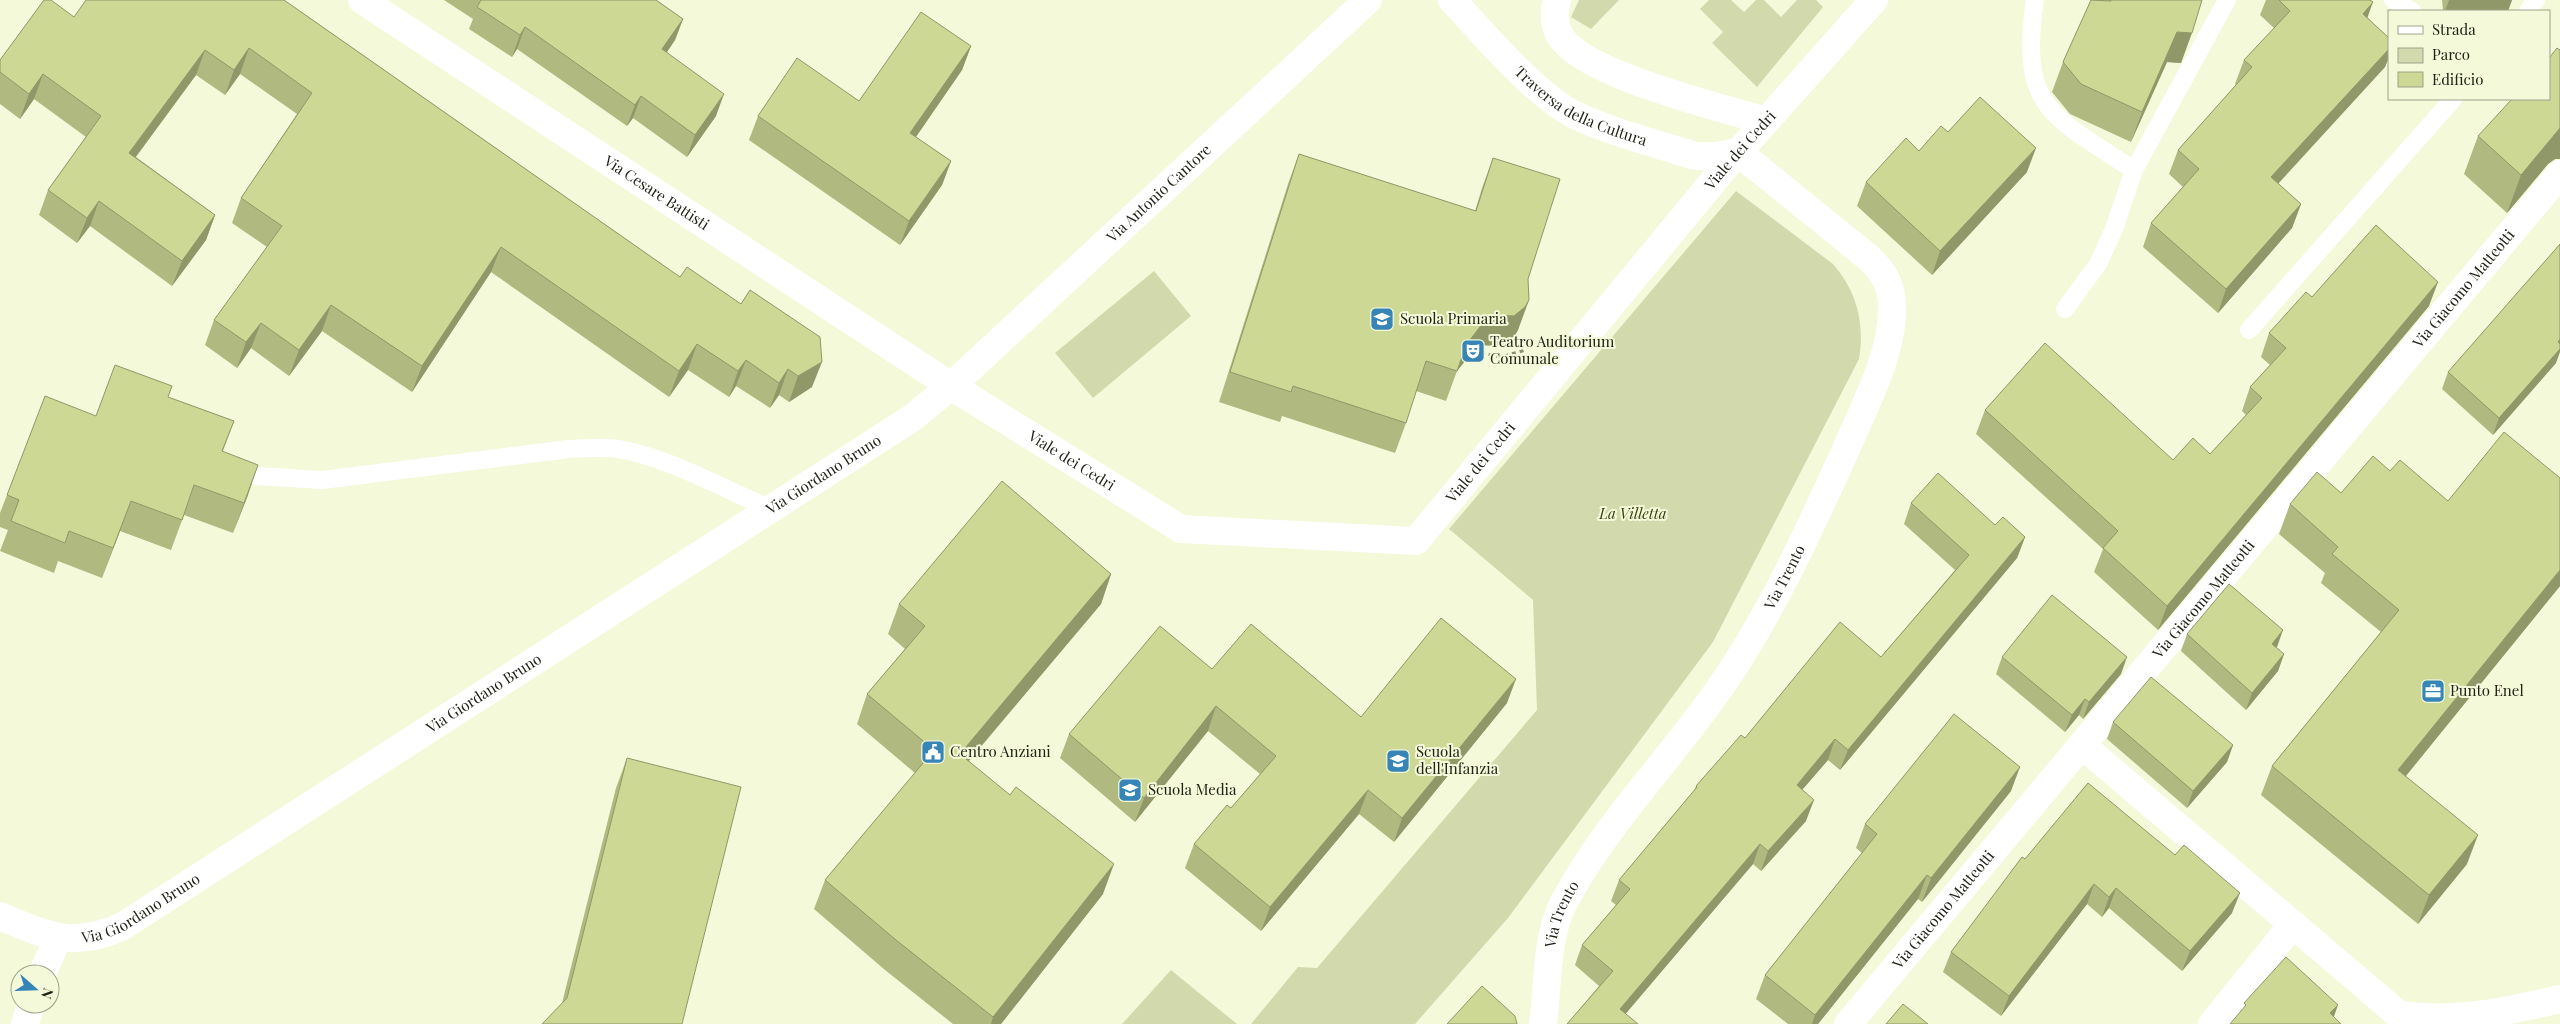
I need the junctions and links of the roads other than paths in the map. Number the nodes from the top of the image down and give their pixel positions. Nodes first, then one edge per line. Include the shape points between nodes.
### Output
1 (362, 0) edge
2 (1368, 0) edge
3 (1452, 0) edge
4 (1557, 0) edge
5 (1874, 0) edge
6 (2035, 0) edge
7 (2227, 0) edge
8 (2393, 0) edge
9 (2410, 10) edge
10 (2451, 100) edge
11 (1765, 121) junction
12 (1738, 152) junction
13 (2134, 170) junction
14 (2560, 174) edge
15 (2065, 309) dead end
16 (2249, 330) dead end
17 (951, 386) junction
18 (256, 476) edge
19 (771, 510) junction
20 (2083, 746) junction
21 (0, 916) edge
22 (2293, 924) junction
23 (58, 938) junction
24 (46, 964) edge
25 (2560, 999) edge
26 (2398, 1019) edge
27 (1543, 1024) edge
28 (1848, 1024) edge
29 (2212, 1024) edge

1 - 17 street, Via Cesare Battisti
2 - 17 street, Via Antonio Cantore
3 - 12 street, Traversa della Cultura via 1522,72 1574,115 1694,156
4 - 11 street via 1555,18 1559,34 1584,59 1610,72
5 - 11 street, Viale dei Cedri
6 - 13 lane via 2030,48 2042,100 2068,127
7 - 13 lane
8 - 9 lane
10 - 16 lane
11 - 12 street, Viale dei Cedri
12 - 17 street, Viale dei Cedri via 1416,541 1181,529
12 - 27 street, Via Trento via 1882,272 1892,299 1887,341 1872,390 1840,462 1755,633 1714,696 1604,840 1562,906 1553,936
13 - 15 lane via 2098,264
14 - 20 street, Via Giacomo Matteotti
17 - 19 street, Via Giordano Bruno via 912,418
18 - 19 lane via 322,480 603,447 658,459
19 - 23 street, Via Giordano Bruno via 140,916 95,937
20 - 22 street
20 - 28 street, Via Giacomo Matteotti
21 - 23 street, Via Giordano Bruno
22 - 26 street
22 - 29 street
23 - 24 street
25 - 26 street via 2460,1018

